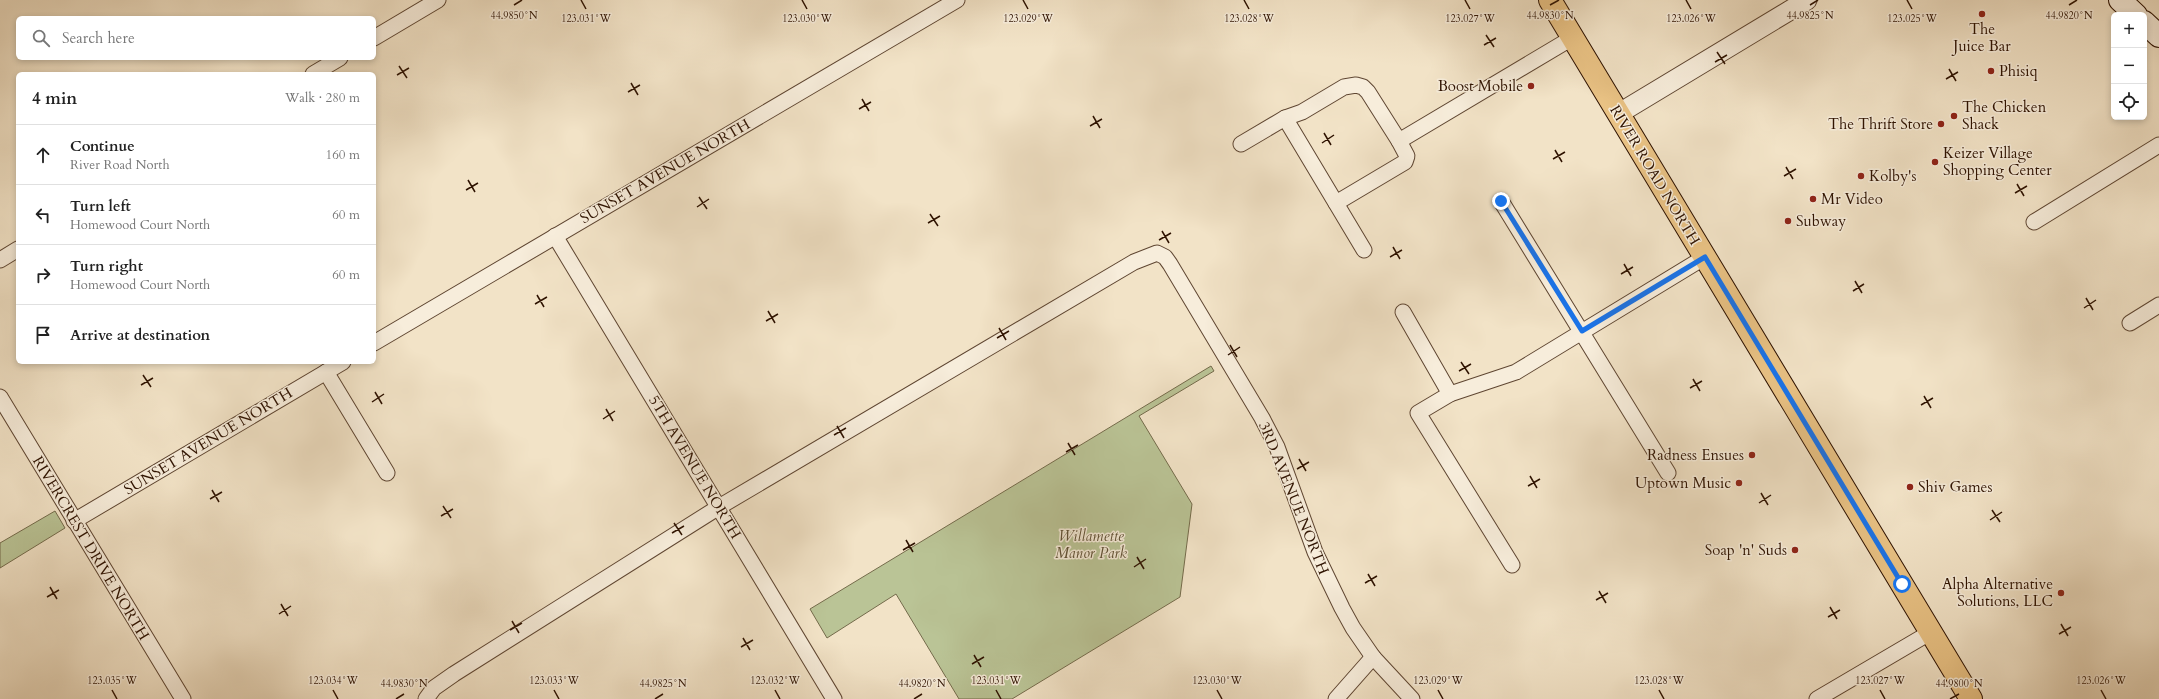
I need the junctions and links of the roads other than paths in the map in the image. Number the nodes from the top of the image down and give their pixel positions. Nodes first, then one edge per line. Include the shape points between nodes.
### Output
1 (438, 0) edge
2 (957, 0) edge
3 (1550, 0) edge
4 (1807, 0) edge
5 (2120, 0) edge
6 (2133, 12) edge
7 (2147, 25) edge
8 (2159, 36) edge
9 (376, 37) edge
10 (1572, 38) junction
11 (337, 60) edge
12 (316, 72) edge
13 (1618, 114) junction
14 (1284, 118) junction
15 (1399, 141) junction
16 (1241, 144) dead end
17 (2159, 145) edge
18 (1501, 201) dead end
19 (1336, 203) junction
20 (2034, 222) dead end
21 (555, 236) junction
22 (16, 250) edge
23 (1364, 250) dead end
24 (1705, 257) junction
25 (0, 260) edge
26 (2159, 305) edge
27 (1403, 312) dead end
28 (2130, 323) dead end
29 (1582, 331) junction
30 (376, 342) edge
31 (339, 364) edge
32 (326, 372) junction
33 (1450, 394) junction
34 (0, 397) edge
35 (387, 473) dead end
36 (1668, 473) dead end
37 (719, 507) junction
38 (74, 521) junction
39 (1512, 565) dead end
40 (1931, 632) junction
41 (1373, 657) junction
42 (183, 699) edge
43 (426, 699) edge
44 (834, 699) edge
45 (1336, 699) edge
46 (1412, 699) edge
47 (1817, 699) edge
48 (1971, 699) edge

1 - 9 street
2 - 21 street, SUNSET AVENUE NORTH
3 - 10 main road, RIVER ROAD NORTH
4 - 13 street
5 - 6 main road
7 - 8 main road
10 - 13 main road, RIVER ROAD NORTH
10 - 15 street
11 - 12 street
13 - 24 main road, RIVER ROAD NORTH
14 - 15 street via 1302,112 1344,87 1356,85 1368,92
14 - 16 street
14 - 19 street
15 - 19 street via 1407,156 1404,162
17 - 20 street
18 - 29 street
19 - 23 street
21 - 30 street, SUNSET AVENUE NORTH
21 - 37 street, 5TH AVENUE NORTH
22 - 25 street
24 - 29 street
24 - 40 main road, RIVER ROAD NORTH
26 - 28 street
27 - 33 street
29 - 33 street via 1516,372
29 - 36 street
31 - 32 street, SUNSET AVENUE NORTH
32 - 35 street
32 - 38 street, SUNSET AVENUE NORTH
33 - 39 street via 1418,413
34 - 38 street, RIVERCREST DRIVE NORTH
37 - 41 street, 3RD AVENUE NORTH via 1134,262 1157,253 1170,264 1262,418 1277,447 1315,552 1335,596
37 - 43 street via 454,674 434,688
37 - 44 street, 5TH AVENUE NORTH
38 - 42 street, RIVERCREST DRIVE NORTH
40 - 47 street
40 - 48 main road, RIVER ROAD NORTH
41 - 45 street
41 - 46 street, 3RD AVENUE NORTH

